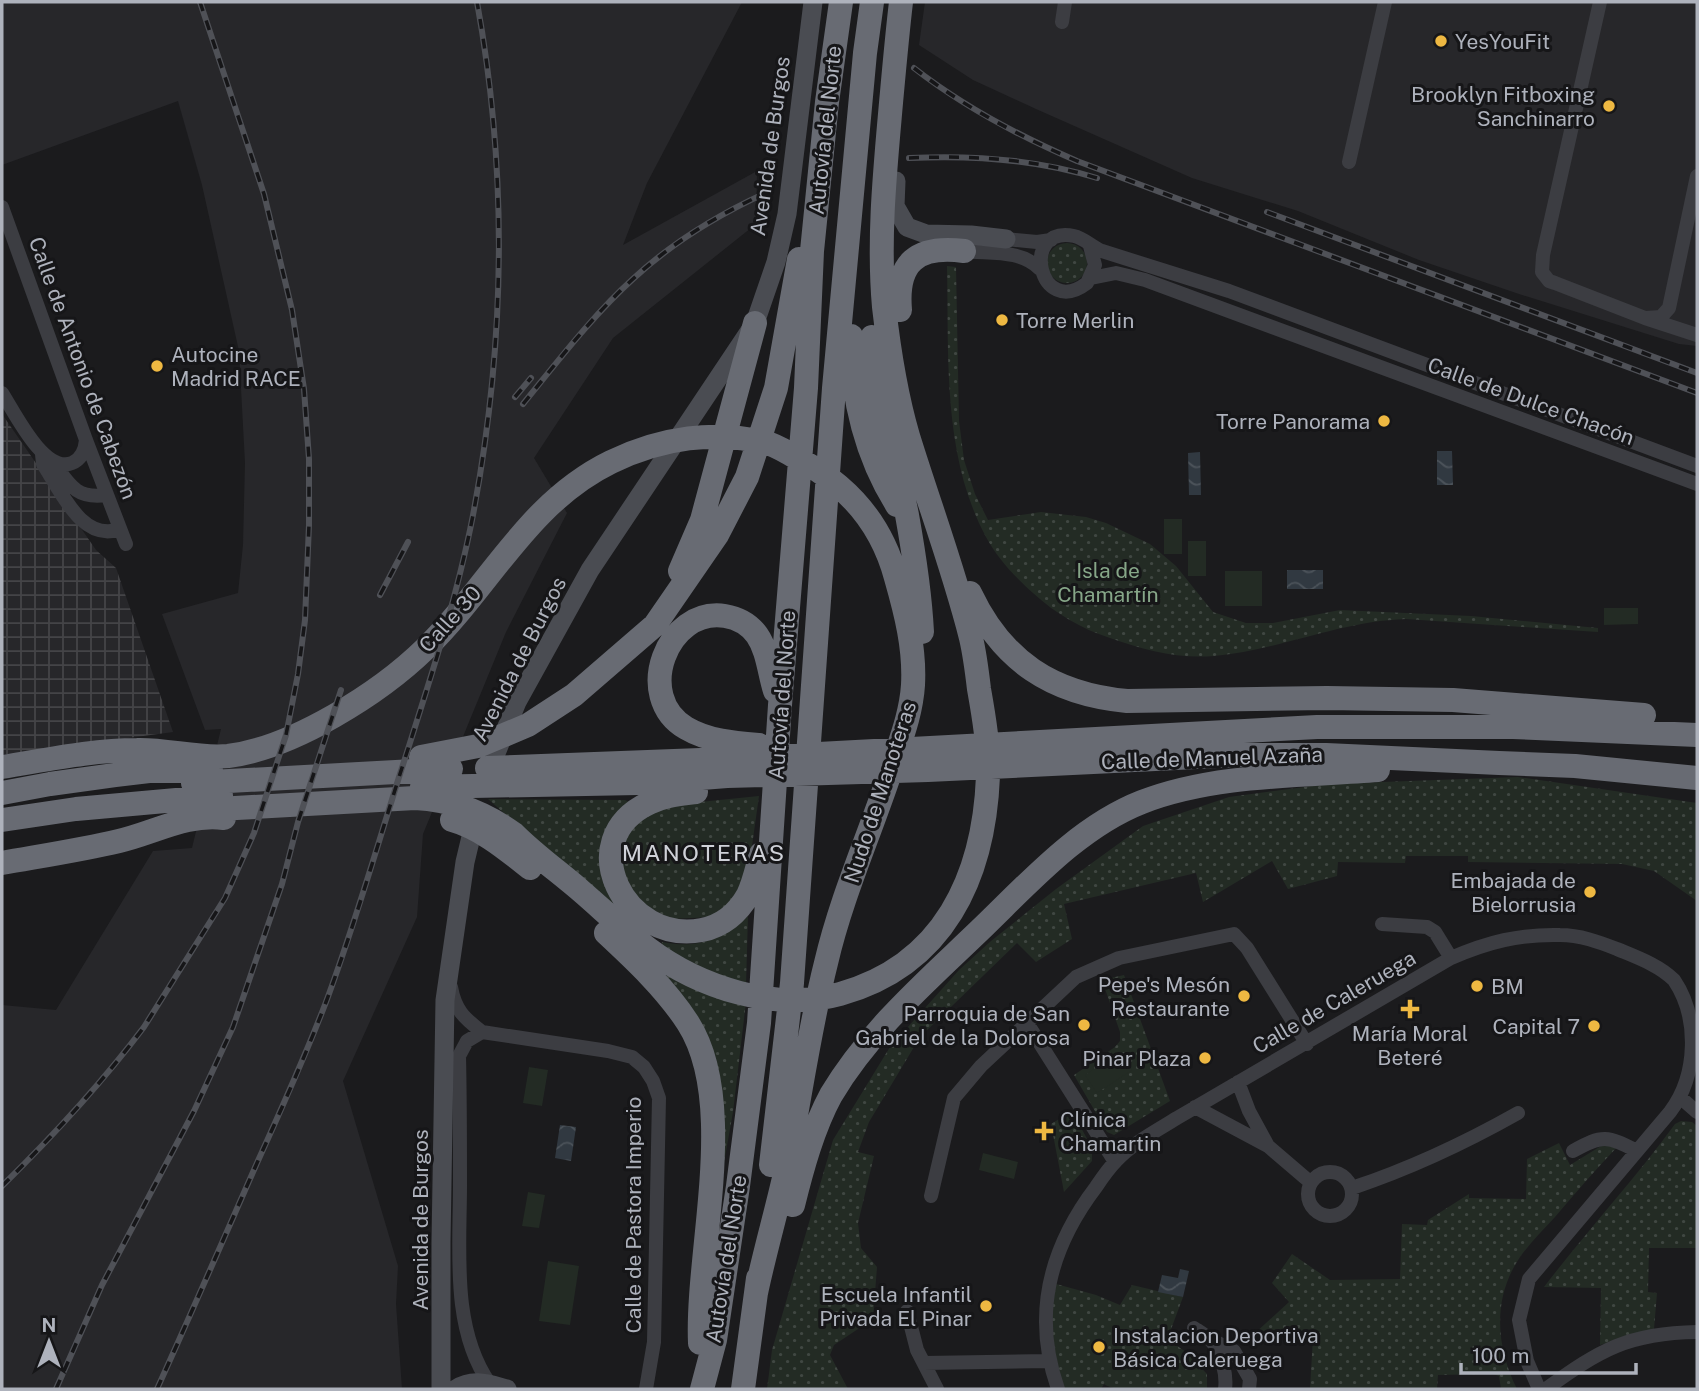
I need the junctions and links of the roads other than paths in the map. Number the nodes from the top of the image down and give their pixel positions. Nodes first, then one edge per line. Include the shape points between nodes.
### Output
1 (813, 2) edge
2 (841, 2) edge
3 (872, 2) edge
4 (894, 2) edge
5 (901, 2) edge
6 (912, 2) edge
7 (1065, 2) edge
8 (1385, 2) edge
9 (1600, 2) edge
10 (1062, 22) dead end
11 (891, 102) junction
12 (1349, 162) dead end
13 (1697, 176) edge
14 (818, 188) junction
15 (2, 206) edge
16 (850, 208) junction
17 (1006, 239) joint
18 (1051, 240) junction
19 (1090, 246) junction
20 (964, 251) joint
21 (1040, 269) junction
22 (1091, 278) junction
23 (1229, 291) junction
24 (1224, 308) junction
25 (1645, 318) junction
26 (755, 323) junction
27 (1697, 335) edge
28 (1357, 340) junction
29 (1351, 356) junction
30 (1483, 387) junction
31 (2, 393) edge
32 (1477, 403) junction
33 (1612, 435) junction
34 (86, 440) junction
35 (1607, 452) junction
36 (48, 458) junction
37 (1697, 466) edge
38 (1697, 484) edge
39 (107, 495) junction
40 (930, 499) junction
41 (857, 500) joint
42 (120, 529) junction
43 (126, 544) dead end
44 (1001, 643) junction
45 (626, 650) junction
46 (913, 687) junction
47 (1406, 701) junction
48 (780, 705) junction
49 (984, 717) junction
50 (1697, 720) edge
51 (1617, 730) junction
52 (1697, 735) edge
53 (1051, 752) junction
54 (1499, 762) junction
55 (2, 767) edge
56 (727, 767) junction
57 (503, 776) junction
58 (1697, 778) edge
59 (2, 780) edge
60 (223, 788) junction
61 (2, 793) edge
62 (426, 797) junction
63 (774, 799) junction
64 (2, 806) edge
65 (2, 820) edge
66 (495, 830) junction
67 (2, 838) edge
68 (122, 840) junction
69 (2, 863) edge
70 (2, 872) edge
71 (1382, 924) dead end
72 (1451, 958) junction
73 (450, 979) junction
74 (1027, 1023) junction
75 (482, 1032) junction
76 (1307, 1044) junction
77 (1238, 1082) junction
78 (1681, 1098) junction
79 (1195, 1107) junction
80 (1697, 1112) edge
81 (1518, 1113) dead end
82 (1268, 1146) junction
83 (1637, 1151) junction
84 (1573, 1152) dead end
85 (1115, 1162) junction
86 (1310, 1182) junction
87 (1352, 1188) junction
88 (931, 1196) dead end
89 (756, 1293) junction
90 (907, 1311) dead end
91 (1194, 1328) dead end
92 (1697, 1332) edge
93 (1207, 1338) junction
94 (1048, 1361) junction
95 (924, 1363) junction
96 (702, 1387) edge
97 (496, 1388) edge
98 (442, 1389) edge
99 (456, 1389) edge
100 (646, 1389) edge
101 (745, 1389) edge
102 (937, 1389) edge
103 (1058, 1389) edge
104 (1225, 1389) edge
105 (1249, 1389) edge
106 (1539, 1389) edge
107 (1546, 1389) edge

1 - 26 street, Avenida de Burgos via 787,214
2 - 14 highway, Autovía del Norte
3 - 16 highway, Autovía del Norte
4 - 46 highway via 873,172 868,292 876,372 915,568 923,647 922,672
5 - 11 highway
6 - 11 highway
6 - 17 street via 895,206 908,227 917,232
7 - 10 street
8 - 12 street
9 - 25 street via 1542,272 1549,281
11 - 40 highway via 882,203 884,303 901,408
13 - 25 street via 1669,309 1661,317
14 - 45 highway via 808,206 776,388 747,477 717,535 671,604
14 - 48 highway, Autovía del Norte
15 - 34 street, Calle de Antonio de Cabezón
16 - 49 highway via 851,345 861,423 884,485 950,596
16 - 89 highway, Autovía del Norte via 792,983
17 - 18 street
18 - 19 street via 1072,235
18 - 21 street via 1041,253
19 - 22 street via 1095,259
19 - 23 street, Calle de Dulce Chacón
20 - 21 street via 1020,256
20 - 44 highway via 939,249 912,261 900,279 900,310 923,433 964,564
21 - 22 street via 1050,285 1062,290 1082,287
22 - 24 street, Calle de Dulce Chacón via 1106,273 1126,275
23 - 24 street
23 - 28 street, Calle de Dulce Chacón
24 - 29 street, Calle de Dulce Chacón
25 - 27 street
26 - 45 highway via 702,520 677,577
26 - 73 street, Avenida de Burgos via 590,570 517,702 482,790 465,862
28 - 29 street
28 - 30 street, Calle de Dulce Chacón
29 - 32 street, Calle de Dulce Chacón
30 - 32 street
30 - 33 street, Calle de Dulce Chacón
31 - 36 street
32 - 35 street, Calle de Dulce Chacón
33 - 35 street
33 - 37 street, Calle de Dulce Chacón
34 - 36 street via 77,461 62,465
34 - 39 street, Calle de Antonio de Cabezón
35 - 38 street, Calle de Dulce Chacón
36 - 39 street via 77,492
36 - 42 street via 43,464 84,524 101,532
39 - 42 street, Calle de Antonio de Cabezón
40 - 44 highway via 976,607
40 - 49 highway via 972,642
41 - 46 highway, Nudo de Manoteras via 885,545 894,570 912,646
41 - 60 highway, Calle 30 via 832,479 774,445 748,440 692,438 651,446 609,463 550,503 425,650 373,692 309,728
42 - 43 street, Calle de Antonio de Cabezón
44 - 47 highway via 1039,675 1101,699
45 - 60 highway via 574,695 528,725 489,742 401,759 295,766
46 - 89 highway, Nudo de Manoteras via 907,722 826,963
47 - 50 highway
47 - 51 highway via 1587,721
48 - 56 highway via 756,633 738,619 717,615 698,620 669,644 660,663 659,690 666,708 683,727 704,737
48 - 63 highway, Autovía del Norte
49 - 66 highway via 988,776 971,875 927,945 888,974 836,995 800,1001 772,999 728,990 690,973 649,950 518,838
51 - 52 highway, Calle de Manuel Azaña
51 - 53 highway, Calle de Manuel Azaña via 1399,726
53 - 54 highway, Calle de Manuel Azaña
53 - 56 highway, Calle de Manuel Azaña via 908,776
53 - 56 highway via 1020,736 796,746
54 - 58 highway, Calle de Manuel Azaña
54 - 101 highway via 1195,787 1117,814 1059,855 886,1022 830,1098 795,1195 770,1308
55 - 60 highway, Calle 30 via 141,749 222,757
56 - 57 highway via 638,783
56 - 63 highway via 650,802 629,816 617,832 612,870 621,894 639,915 657,926 683,932 706,930 732,915 749,894
57 - 60 highway
57 - 62 highway
59 - 60 highway via 141,760
60 - 61 highway via 177,772 149,771
60 - 62 highway
60 - 64 highway via 163,785
60 - 65 highway
60 - 66 highway via 225,813 408,803 455,810
60 - 67 highway
60 - 68 highway, Calle 30 via 188,819
62 - 66 highway via 467,824
63 - 96 highway, Autovía del Norte via 759,1023 715,1340
66 - 96 highway via 645,969 688,1023 700,1046 713,1145 700,1336
68 - 69 highway, Calle 30
68 - 70 highway via 87,856
71 - 72 street, Calle de Caleruega via 1427,927
72 - 76 street, Calle de Caleruega
72 - 78 street, Calle de Caleruega via 1523,936 1563,935 1641,958 1672,978 1690,1005 1696,1063
73 - 75 street via 454,1004
73 - 98 street, Avenida de Burgos via 445,1000
74 - 76 street via 1076,978 1119,958 1234,934
74 - 85 street
74 - 88 street via 954,1098
75 - 97 street, Avenida de Burgos via 467,1041 459,1056 461,1297 475,1358
75 - 100 street, Calle de Pastora Imperio via 632,1057 653,1081 659,1098 654,1328
76 - 77 street, Calle de Caleruega
77 - 79 street, Calle de Caleruega
77 - 82 street
78 - 80 street
78 - 83 street, Calle de Caleruega
79 - 82 street
79 - 85 street, Calle de Caleruega via 1139,1141
81 - 87 street via 1460,1146
82 - 86 street
83 - 84 street via 1596,1138
83 - 106 street, Calle de Caleruega via 1529,1279 1519,1320 1527,1361
85 - 94 street, Calle de Caleruega via 1075,1214 1060,1243 1046,1299
86 - 87 street via 1333,1171 1345,1177
86 - 87 street via 1307,1197 1313,1211 1327,1217 1342,1214 1351,1203
89 - 101 highway
90 - 95 street
91 - 93 street
92 - 107 street via 1665,1333 1615,1345
93 - 104 street via 1223,1364
93 - 105 street via 1234,1352 1250,1379
94 - 95 street
94 - 103 street, Calle de Caleruega
95 - 102 street
97 - 99 street, Avenida de Burgos via 476,1382

